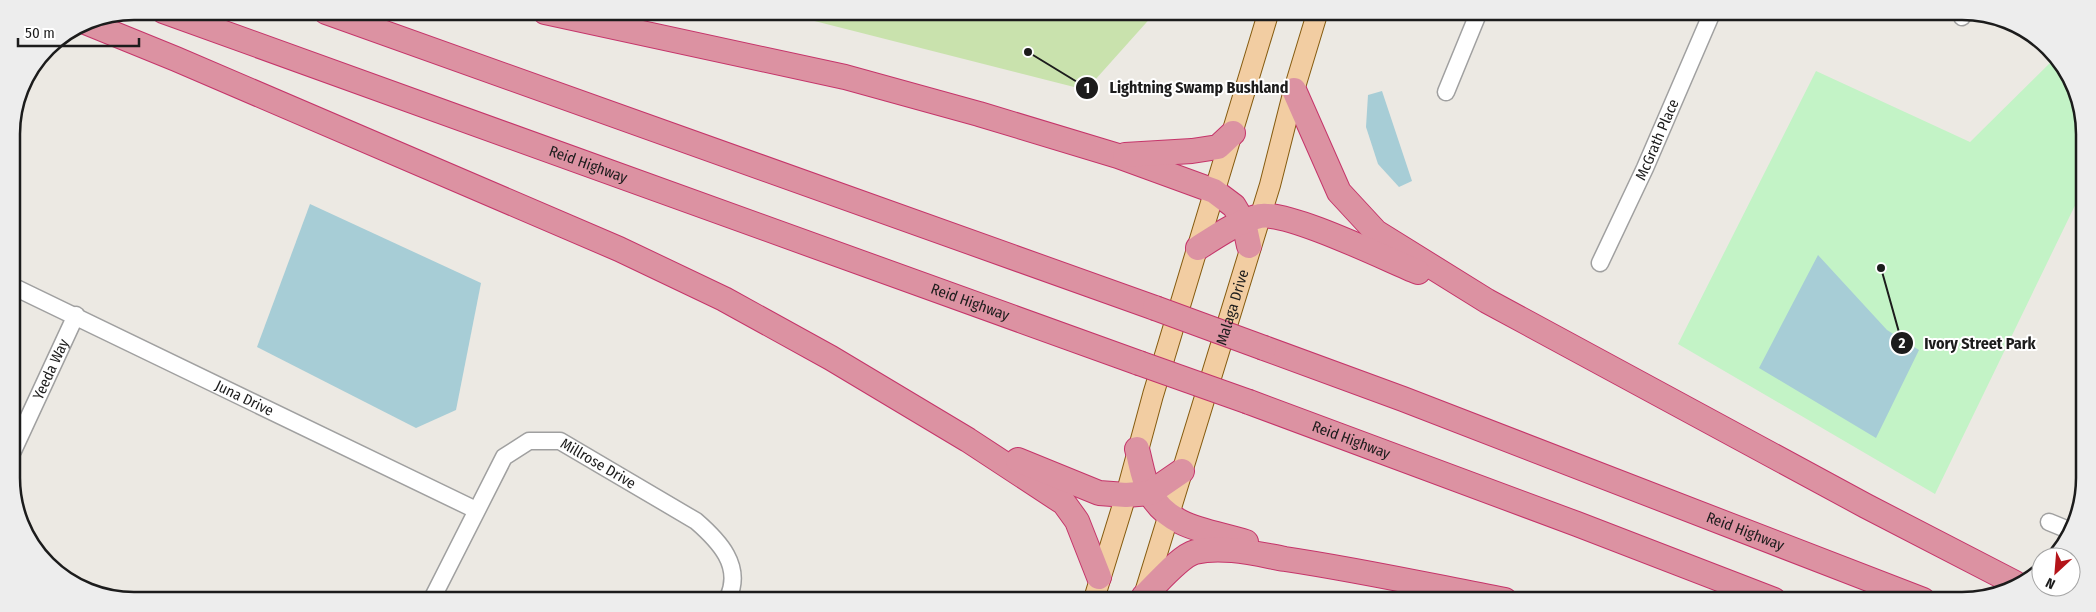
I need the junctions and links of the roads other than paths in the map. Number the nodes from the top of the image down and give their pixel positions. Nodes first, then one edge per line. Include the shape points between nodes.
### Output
1 (188, 20) edge
2 (348, 20) edge
3 (582, 20) edge
4 (1266, 20) edge
5 (1316, 20) edge
6 (1476, 20) edge
7 (1710, 20) edge
8 (97, 27) edge
9 (1294, 90) junction
10 (1446, 92) dead end
11 (1233, 133) junction
12 (1118, 156) junction
13 (1214, 191) junction
14 (1252, 219) junction
15 (1249, 246) joint
16 (1198, 248) junction
17 (1600, 263) dead end
18 (20, 290) edge
19 (1487, 301) junction
20 (76, 315) junction
21 (20, 436) edge
22 (968, 440) junction
23 (1137, 449) junction
24 (1182, 471) junction
25 (1150, 493) junction
26 (1126, 495) junction
27 (476, 510) junction
28 (1168, 516) junction
29 (2049, 522) dead end
30 (2064, 528) edge
31 (1322, 564) junction
32 (2011, 580) edge
33 (1097, 588) edge
34 (435, 592) edge
35 (731, 592) edge
36 (1145, 592) edge
37 (1148, 592) edge
38 (1464, 592) edge
39 (1753, 592) edge
40 (1902, 592) edge

1 - 39 highway, Reid Highway, bridge via 1248,402
2 - 40 highway, Reid Highway, bridge via 1402,398
3 - 12 highway via 845,77
4 - 11 main road
5 - 9 main road
6 - 10 street
7 - 17 street, McGrath Place
8 - 22 highway via 618,249 724,299
9 - 14 main road
9 - 19 highway via 1339,192 1376,232
11 - 12 highway via 1218,147
11 - 13 main road
12 - 13 highway
13 - 14 highway
13 - 16 main road
14 - 15 highway
14 - 16 highway
14 - 19 highway via 1285,218
15 - 24 main road, Malaga Drive
16 - 23 main road
18 - 20 street, Juna Drive
19 - 32 highway via 1866,506
20 - 21 street, Yeeda Way
20 - 27 street, Juna Drive
22 - 26 highway via 1098,493
22 - 33 highway via 1064,503 1077,522
23 - 25 highway
23 - 26 main road
24 - 25 highway
24 - 28 main road, Malaga Drive
25 - 26 highway
25 - 28 highway
26 - 33 main road
27 - 34 street, Millrose Drive
27 - 35 street, Millrose Drive via 504,457 529,440 560,441 696,521 728,555 733,573
28 - 31 highway via 1195,528
28 - 36 main road, Malaga Drive
29 - 30 street
31 - 37 highway via 1250,553 1194,552 1183,557
31 - 38 highway

